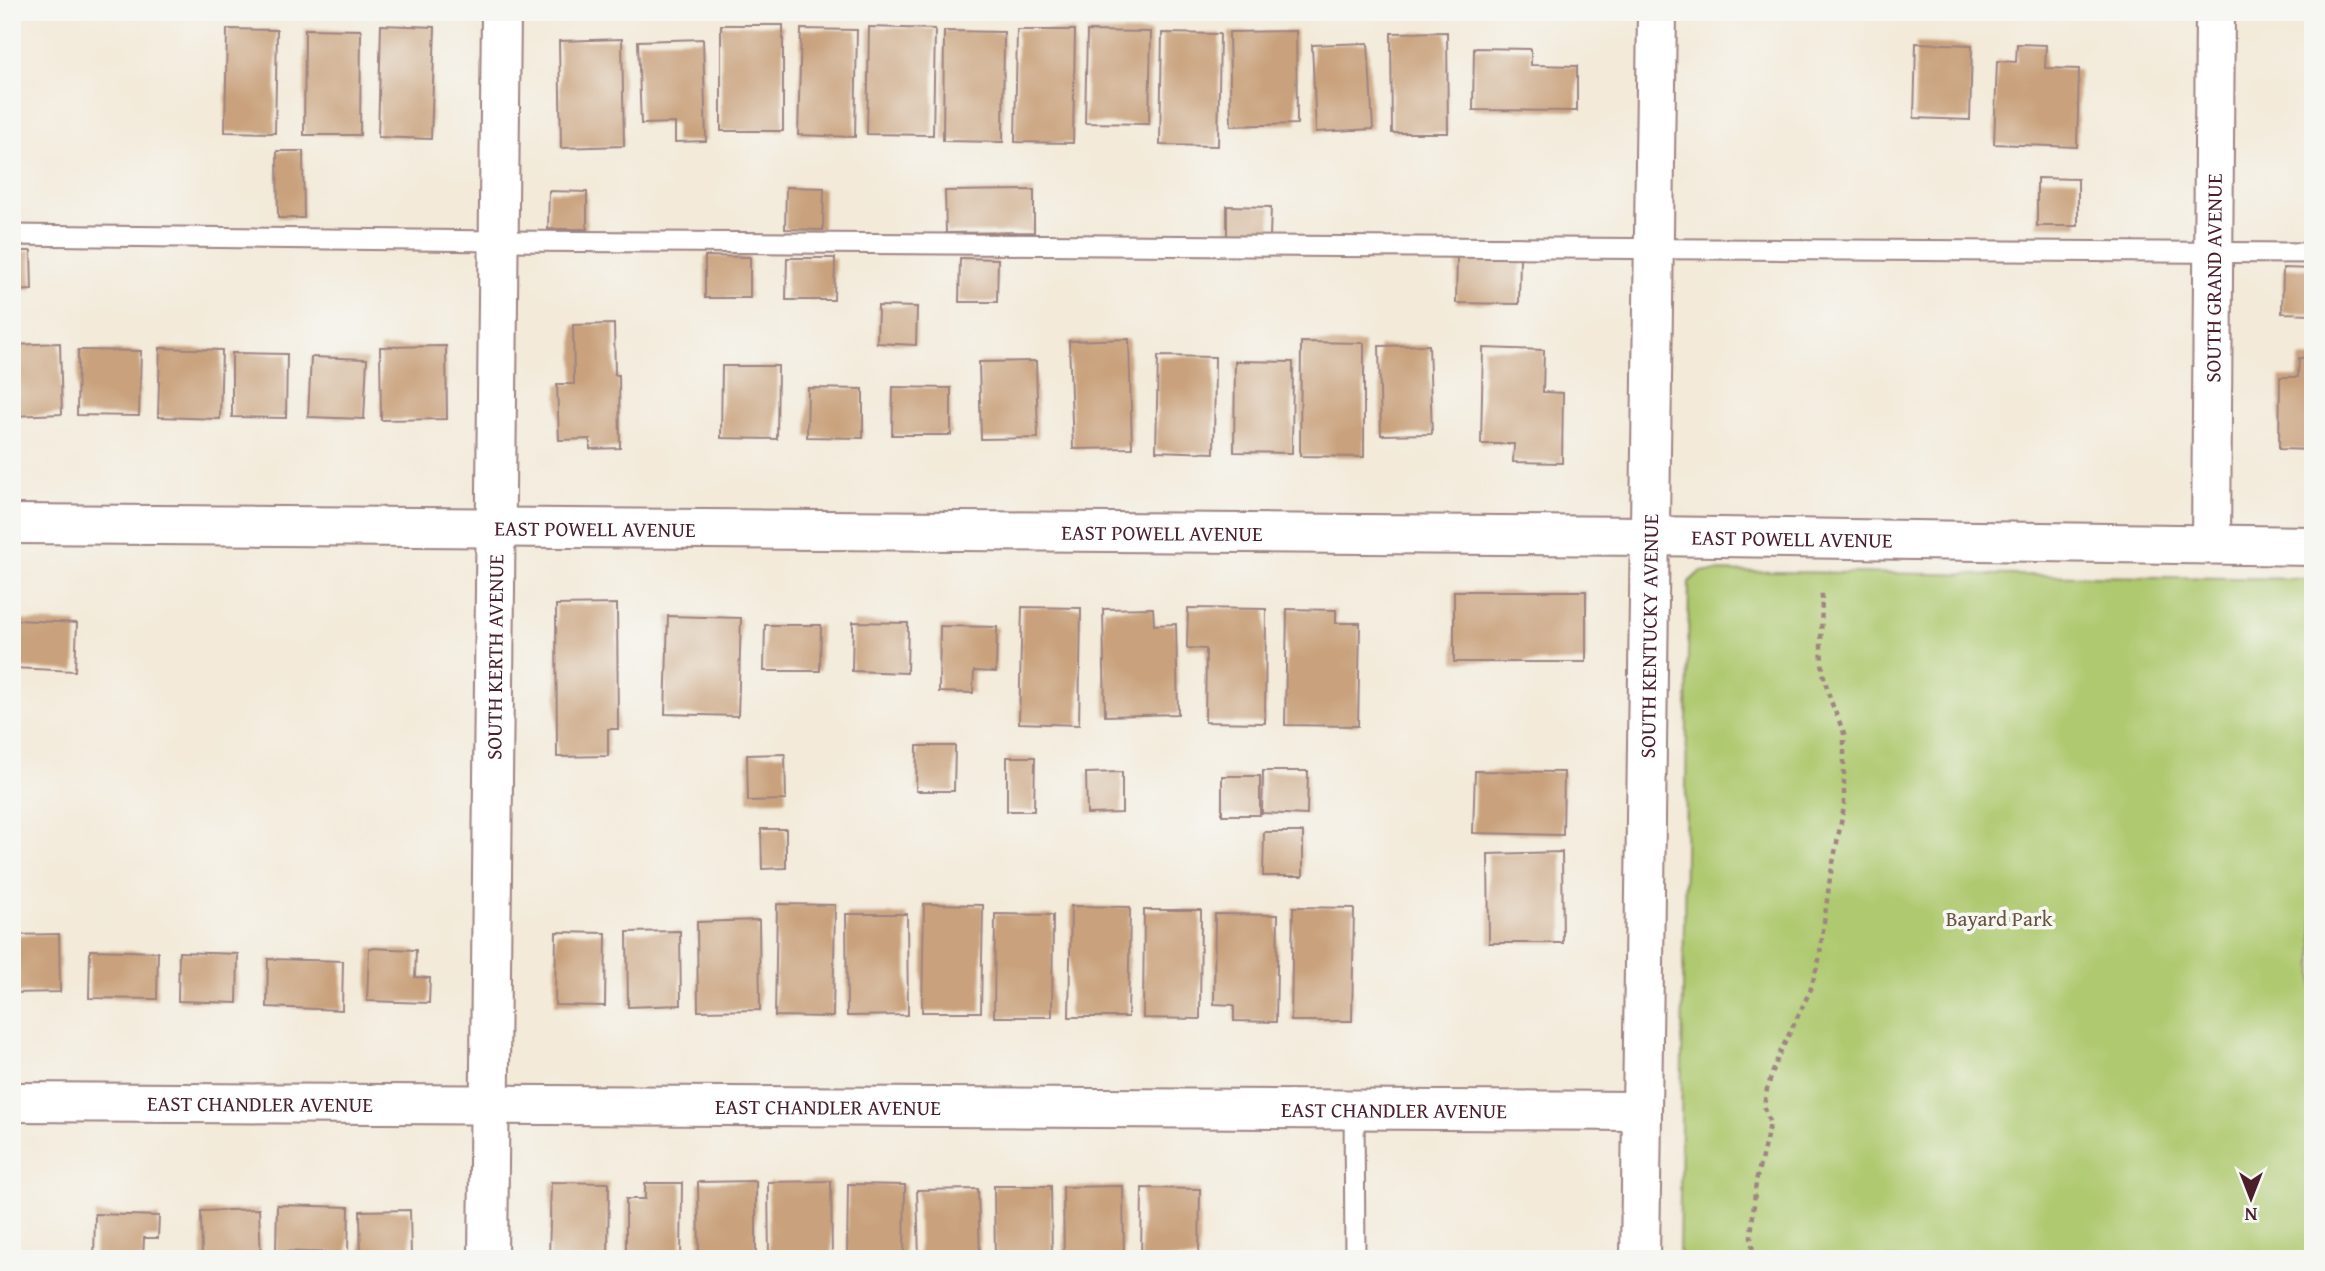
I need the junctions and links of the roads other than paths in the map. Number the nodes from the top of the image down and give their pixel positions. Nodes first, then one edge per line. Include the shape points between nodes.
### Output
1 (501, 12) edge
2 (1657, 12) edge
3 (2216, 12) edge
4 (12, 234) edge
5 (498, 241) junction
6 (1654, 247) junction
7 (2214, 251) junction
8 (2313, 253) edge
9 (12, 524) edge
10 (495, 527) junction
11 (1650, 536) junction
12 (2211, 544) junction
13 (2313, 547) edge
14 (12, 1102) edge
15 (490, 1104) junction
16 (1354, 1110) junction
17 (1642, 1111) junction
18 (488, 1259) edge
19 (1355, 1259) edge
20 (1640, 1259) edge

1 - 5 street, SOUTH KERTH AVENUE
2 - 6 street, SOUTH KENTUCKY AVENUE
3 - 7 street, SOUTH GRAND AVENUE
4 - 5 lane
5 - 6 lane
5 - 10 street, SOUTH KERTH AVENUE
6 - 7 lane
6 - 11 street, SOUTH KENTUCKY AVENUE
7 - 8 lane
7 - 12 street, SOUTH GRAND AVENUE
9 - 10 street, EAST POWELL AVENUE
10 - 11 street, EAST POWELL AVENUE
10 - 15 street, SOUTH KERTH AVENUE
11 - 12 street, EAST POWELL AVENUE
11 - 17 street, SOUTH KENTUCKY AVENUE
12 - 13 street, EAST POWELL AVENUE
14 - 15 street, EAST CHANDLER AVENUE
15 - 16 street, EAST CHANDLER AVENUE
15 - 18 street, SOUTH KERTH AVENUE
16 - 17 street, EAST CHANDLER AVENUE
16 - 19 lane
17 - 20 street, SOUTH KENTUCKY AVENUE

